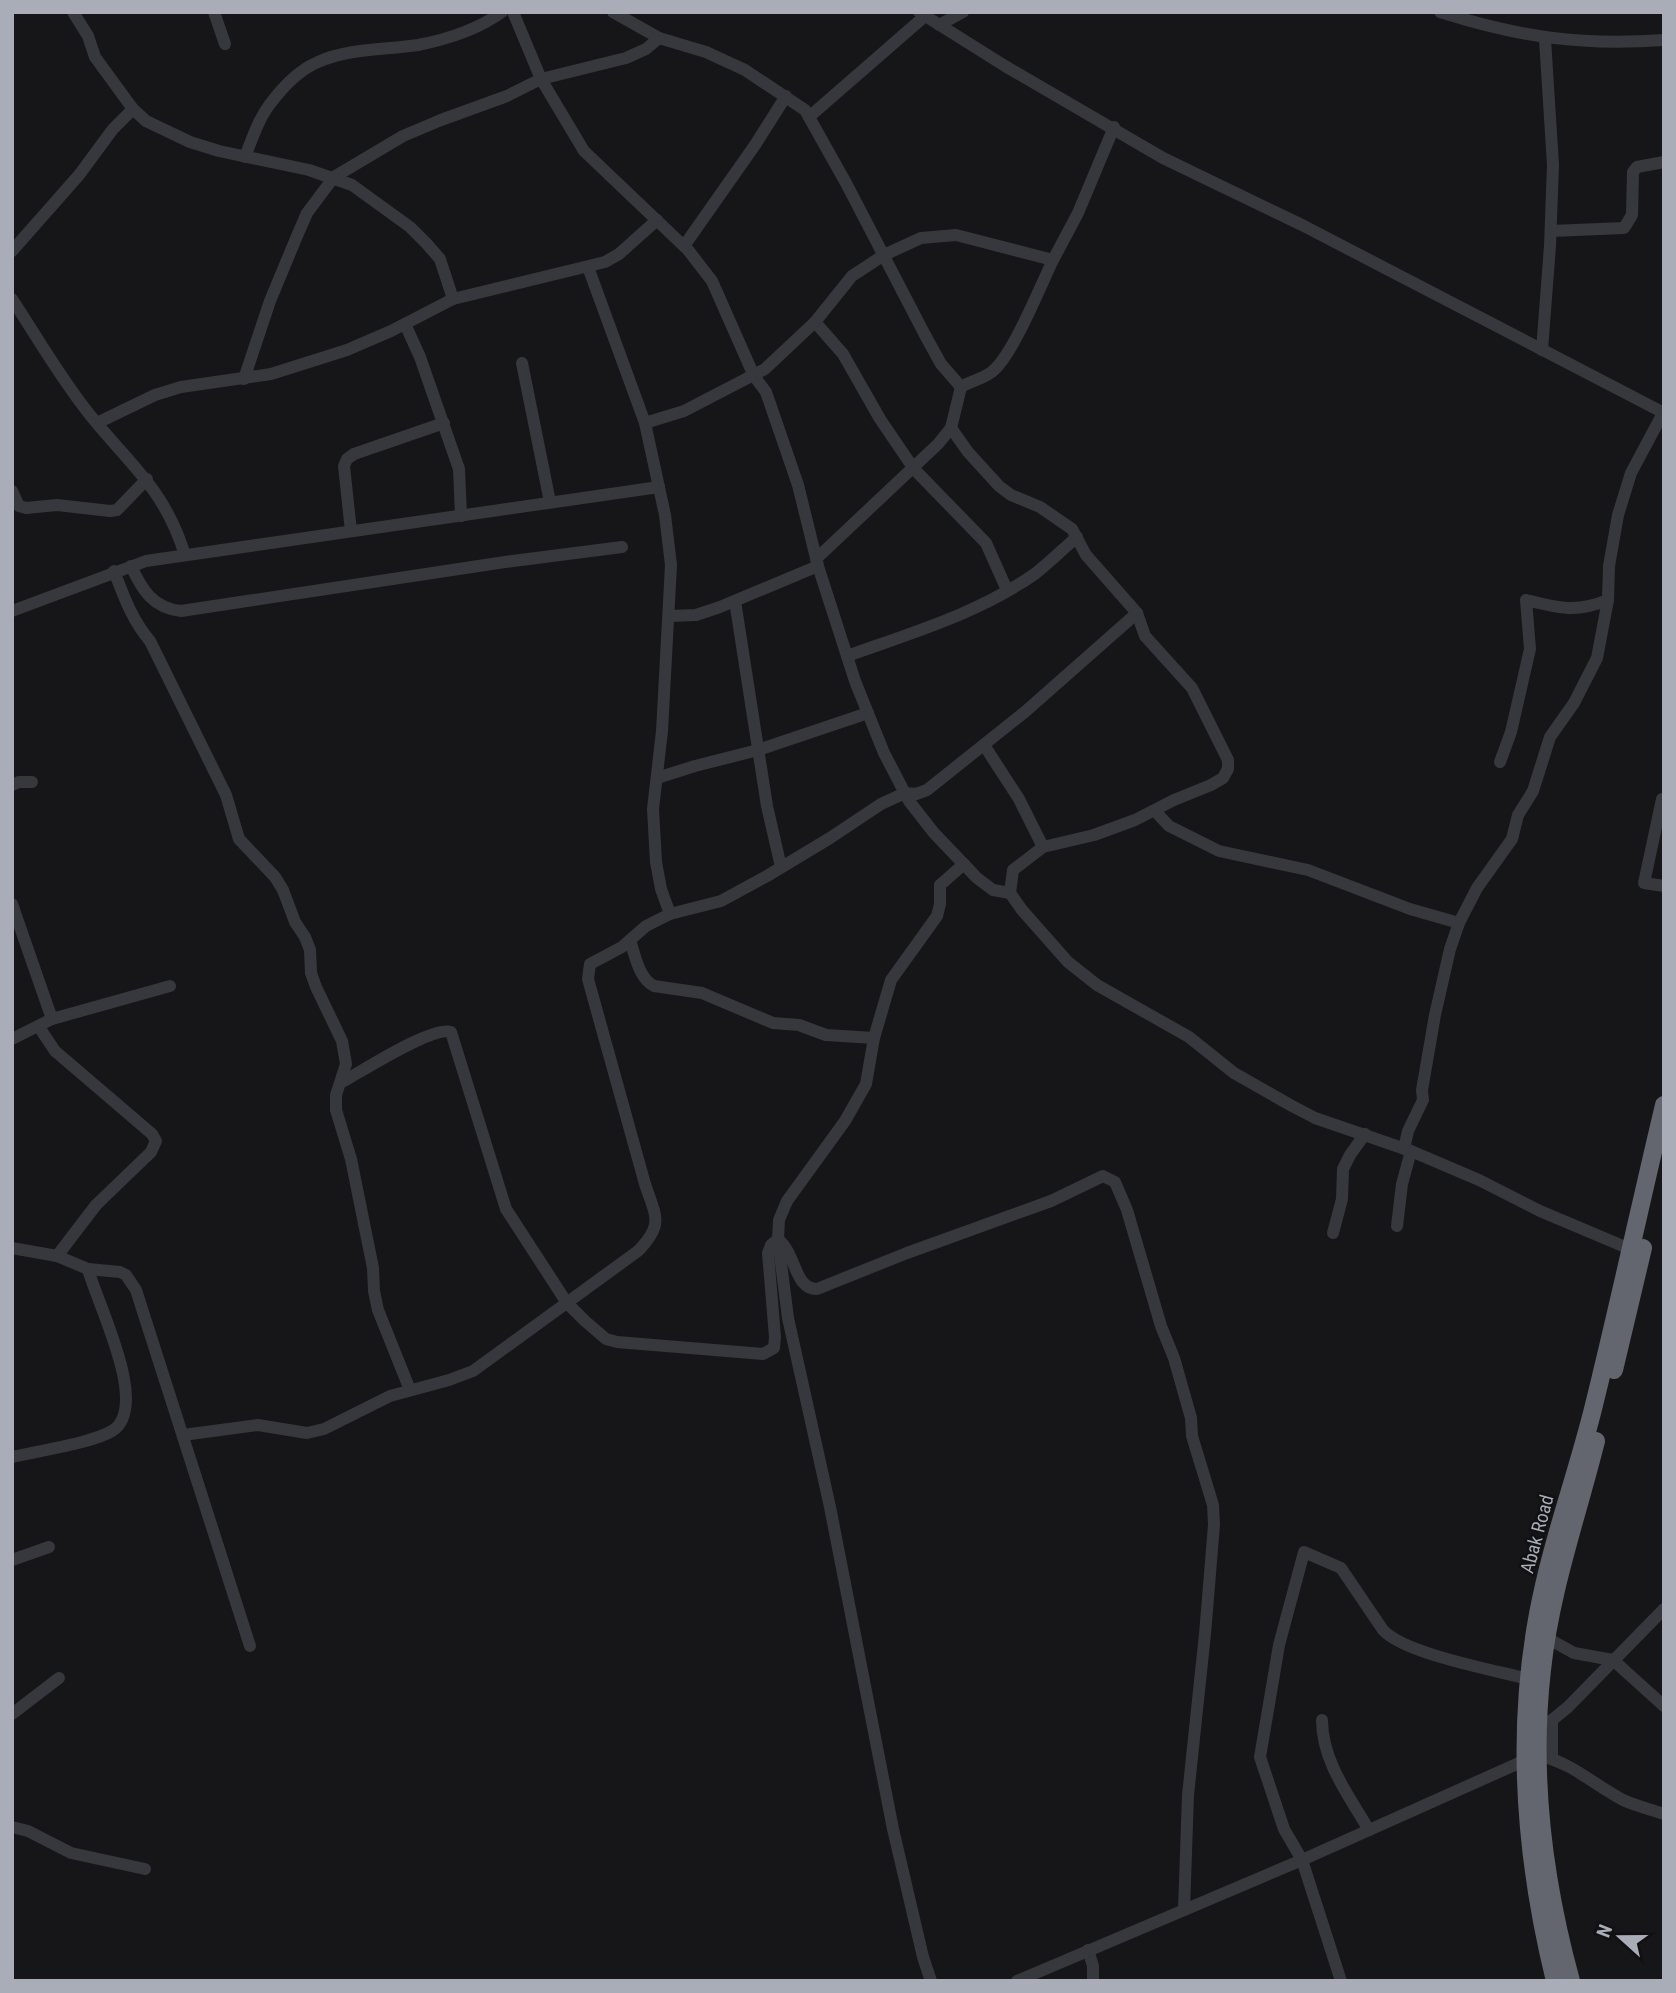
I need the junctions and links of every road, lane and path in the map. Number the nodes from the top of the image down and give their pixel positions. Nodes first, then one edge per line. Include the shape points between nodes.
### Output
1 (73, 12) edge
2 (214, 12) edge
3 (502, 12) edge
4 (513, 12) edge
5 (613, 12) edge
6 (963, 12) edge
7 (1440, 12) edge
8 (922, 14) edge
9 (939, 25) junction
10 (659, 38) junction
11 (1545, 38) junction
12 (1664, 40) edge
13 (225, 44) dead end
14 (541, 79) junction
15 (786, 96) junction
16 (133, 109) junction
17 (809, 117) junction
18 (1114, 127) junction
19 (245, 157) junction
20 (1664, 162) edge
21 (334, 177) junction
22 (657, 220) junction
23 (1551, 231) junction
24 (684, 246) junction
25 (12, 251) edge
26 (884, 255) junction
27 (1053, 260) junction
28 (588, 267) junction
29 (12, 299) edge
30 (453, 299) junction
31 (815, 322) junction
32 (405, 324) junction
33 (1542, 350) junction
34 (522, 362) dead end
35 (754, 376) junction
36 (244, 379) junction
37 (961, 387) junction
38 (1663, 413) edge
39 (97, 423) junction
40 (444, 423) junction
41 (645, 423) junction
42 (951, 428) junction
43 (914, 468) junction
44 (147, 479) junction
45 (659, 487) junction
46 (12, 491) edge
47 (550, 502) junction
48 (461, 516) junction
49 (351, 531) junction
50 (1077, 537) junction
51 (622, 547) dead end
52 (185, 555) junction
53 (817, 563) junction
54 (131, 566) junction
55 (114, 571) junction
56 (1007, 590) junction
57 (1608, 600) junction
58 (734, 601) junction
59 (12, 611) edge
60 (1137, 613) junction
61 (670, 616) junction
62 (847, 656) junction
63 (868, 713) junction
64 (984, 745) junction
65 (758, 750) junction
66 (1500, 762) dead end
67 (657, 778) junction
68 (32, 782) dead end
69 (12, 785) edge
70 (905, 793) junction
71 (1662, 799) dead end
72 (1155, 811) junction
73 (1043, 847) junction
74 (964, 864) junction
75 (781, 867) junction
76 (1664, 886) edge
77 (1010, 893) junction
78 (12, 904) edge
79 (670, 914) junction
80 (1460, 923) junction
81 (630, 940) junction
82 (170, 986) dead end
83 (52, 1019) junction
84 (39, 1027) junction
85 (874, 1038) junction
86 (12, 1039) edge
87 (342, 1082) junction
88 (1664, 1105) edge
89 (1365, 1134) junction
90 (1408, 1150) junction
91 (1664, 1156) edge
92 (1397, 1226) dead end
93 (1334, 1233) dead end
94 (778, 1238) junction
95 (12, 1248) edge
96 (1630, 1248) junction
97 (57, 1256) junction
98 (88, 1269) junction
99 (568, 1303) junction
100 (410, 1390) junction
101 (183, 1435) junction
102 (12, 1457) edge
103 (49, 1547) dead end
104 (12, 1560) edge
105 (1664, 1609) edge
106 (1547, 1638) junction
107 (250, 1646) dead end
108 (1612, 1660) junction
109 (59, 1678) dead end
110 (1528, 1679) junction
111 (1664, 1706) edge
112 (12, 1714) edge
113 (1322, 1720) dead end
114 (1552, 1720) junction
115 (1536, 1733) junction
116 (1537, 1758) junction
117 (1664, 1814) edge
118 (12, 1827) edge
119 (1369, 1830) junction
120 (1302, 1860) junction
121 (145, 1869) dead end
122 (1184, 1910) junction
123 (1088, 1950) junction
124 (930, 1981) edge
125 (1017, 1981) edge
126 (1093, 1981) edge
127 (1341, 1981) edge
128 (1555, 1981) edge
129 (1571, 1981) edge

1 - 16 street via 95,57
2 - 13 street
3 - 19 street via 483,26 460,34 317,62 290,81 269,105
4 - 14 street
5 - 10 street
6 - 9 street
7 - 11 street
8 - 9 street
8 - 17 street
9 - 18 street
10 - 14 street via 626,58
10 - 15 street via 706,52
11 - 12 street
11 - 23 street via 1553,165
14 - 21 street via 403,136
14 - 22 street via 584,151
15 - 17 street
15 - 24 street
16 - 19 street via 146,121 190,142
16 - 25 street
17 - 26 street
18 - 27 street
18 - 33 street via 1163,158
19 - 21 street
20 - 23 street via 1637,167 1633,172 1632,215 1624,228
21 - 30 street via 391,212 426,243 440,259
21 - 36 street via 297,236
22 - 24 street
22 - 28 street via 619,254
23 - 33 street
24 - 35 street via 712,281
26 - 27 street via 921,238 956,235
26 - 31 street via 852,276
26 - 37 street via 941,364
27 - 37 street via 1004,359 987,376
28 - 30 street
28 - 41 street
29 - 39 street
30 - 32 street
31 - 35 street
31 - 43 street via 843,354
32 - 36 street via 346,350
32 - 40 street
33 - 38 street
34 - 47 street
35 - 41 street via 684,411
35 - 53 street via 766,392 795,476
36 - 39 street via 181,387
37 - 42 street
38 - 57 street via 1631,473 1618,515
39 - 44 street
40 - 48 street via 459,469
40 - 49 street via 347,459
41 - 45 street
42 - 43 street
42 - 50 street via 999,486 1062,520
43 - 53 street
43 - 56 street via 986,543
44 - 46 street via 117,510 110,511 57,505 26,508 19,506
44 - 52 street via 171,515
45 - 47 street
45 - 61 street via 671,565
47 - 48 street
48 - 49 street
49 - 52 street
50 - 56 street via 1036,573
50 - 60 street via 1086,555
51 - 54 street via 181,611 155,602
52 - 54 street
53 - 58 street
53 - 62 street
54 - 55 street
55 - 59 street
55 - 87 street via 137,626 150,641 226,795 239,839 275,877 305,937 311,973 342,1041 346,1064
56 - 62 street via 939,622
57 - 66 street via 1572,609 1526,600 1530,649
57 - 80 street via 1597,658 1588,679 1550,737 1512,839 1477,888
58 - 61 street via 696,615
58 - 65 street
60 - 64 street
60 - 72 street via 1145,636 1192,688 1228,760 1223,778
61 - 67 street
62 - 63 street
63 - 65 street
63 - 70 street
64 - 70 street via 927,790
64 - 73 street
65 - 67 street
65 - 75 street
67 - 79 street via 653,809 656,862
68 - 69 street
70 - 74 street
70 - 75 street
71 - 76 street via 1644,883
72 - 73 street via 1094,835
72 - 80 street via 1169,826 1219,851 1308,870
73 - 77 street via 1013,870
74 - 77 street via 993,890
74 - 85 street via 940,885 937,916 891,980
75 - 79 street via 721,901
77 - 89 street via 1068,962 1097,985 1189,1037 1234,1073 1292,1107
78 - 83 street
79 - 81 street
80 - 90 street via 1435,1015 1423,1100 1408,1131
81 - 85 street via 643,977 654,986 702,993 773,1023 799,1025 825,1035
81 - 99 street via 590,964 588,979 656,1227 638,1251
82 - 83 street
83 - 84 street
84 - 86 street
84 - 97 street via 55,1051 156,1141 96,1205
85 - 94 street via 859,1100 786,1201
87 - 99 street via 412,1042 450,1032 506,1209
87 - 100 street via 336,1110 354,1171 378,1310
88 - 96 highway, Abak Road
89 - 90 street
89 - 93 street via 1343,1169
90 - 92 street
90 - 96 street
91 - 106 highway, Abak Road
94 - 99 street via 768,1253 774,1348 763,1354 617,1342 606,1339
94 - 122 street via 789,1251 801,1283 817,1289 1051,1201 1103,1176 1115,1182 1174,1358 1213,1506 1188,1796
94 - 124 street via 788,1318 893,1829
95 - 97 street
96 - 110 highway, Abak Road via 1593,1410 1543,1591
97 - 98 street
98 - 101 street via 120,1272 136,1290
98 - 102 street via 125,1382 123,1418 114,1430 100,1437
99 - 100 street via 473,1371
100 - 101 street via 307,1433 258,1425
101 - 107 street
103 - 104 street
105 - 108 street
106 - 108 street via 1574,1653
106 - 115 highway, Abak Road
108 - 111 street
108 - 114 street
109 - 112 street
110 - 116 highway, Abak Road
110 - 120 street via 1433,1656 1389,1636 1341,1567 1304,1552 1279,1645 1260,1757 1284,1829
113 - 119 street via 1327,1753
114 - 115 street
114 - 116 street
115 - 116 highway, Abak Road
116 - 117 street via 1576,1769 1621,1799
116 - 119 street
116 - 128 highway, Abak Road via 1530,1847 1536,1902
116 - 129 highway, Abak Road via 1542,1845 1556,1928
118 - 121 street via 71,1853
119 - 120 street
120 - 122 street
120 - 127 street
122 - 123 street
123 - 125 street
123 - 126 street

